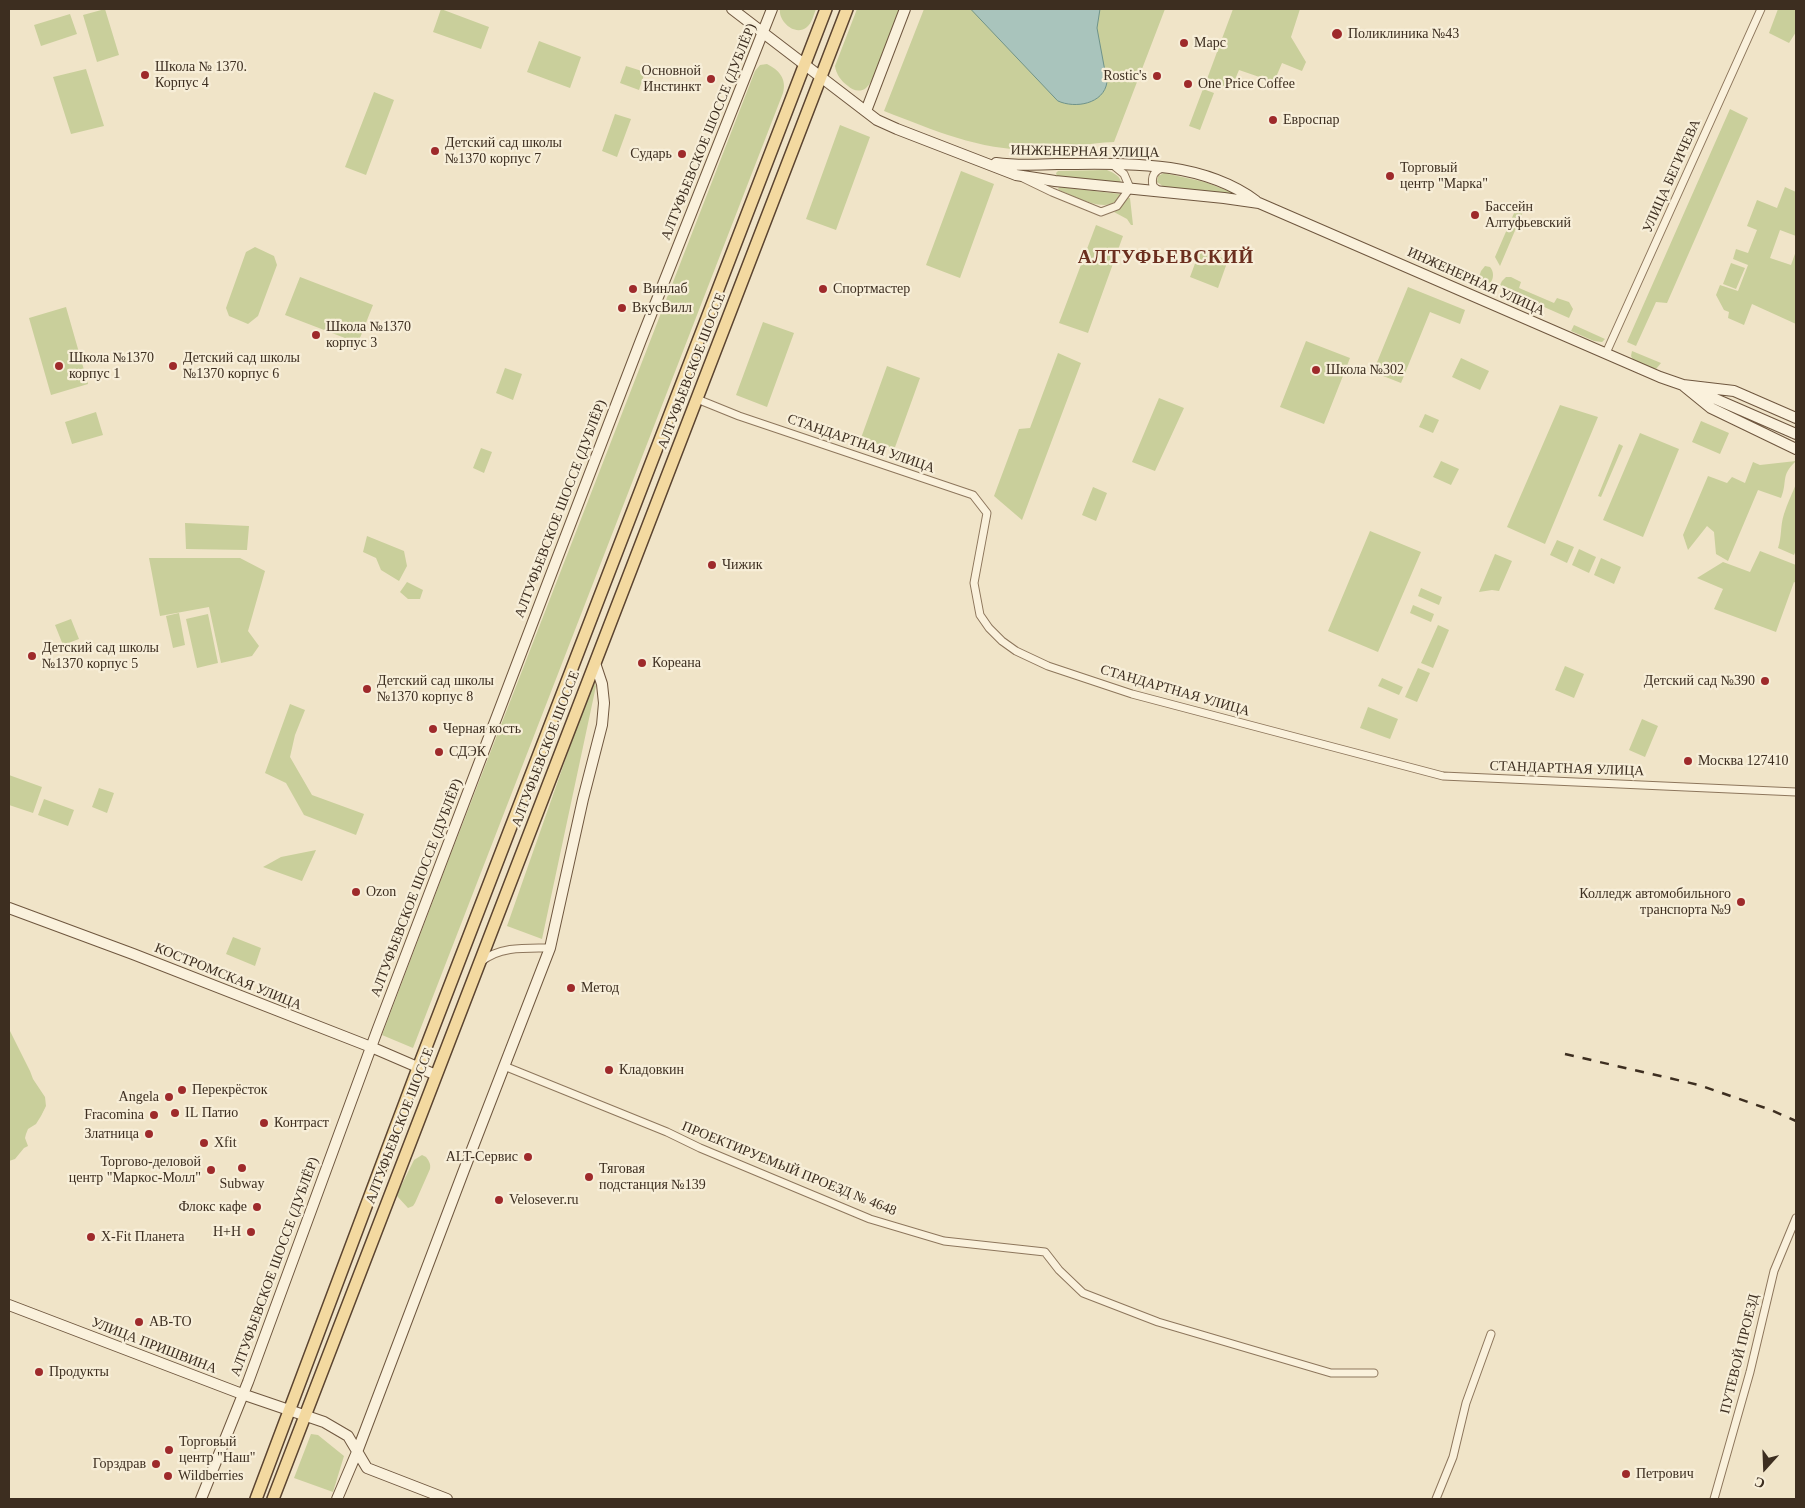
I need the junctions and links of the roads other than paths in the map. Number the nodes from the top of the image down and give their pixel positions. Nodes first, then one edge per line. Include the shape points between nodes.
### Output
1 (732, 9) edge
2 (772, 9) edge
3 (826, 9) edge
4 (847, 9) edge
5 (905, 9) edge
6 (1761, 9) edge
7 (763, 33) junction
8 (804, 64) junction
9 (821, 77) junction
10 (866, 111) junction
11 (964, 155) junction
12 (1112, 164) junction
13 (1165, 167) junction
14 (1016, 175) junction
15 (1130, 188) junction
16 (1160, 192) junction
17 (1259, 204) junction
18 (1606, 353) junction
19 (1683, 385) junction
20 (697, 400) junction
21 (1796, 418) edge
22 (1796, 434) edge
23 (1796, 449) edge
24 (595, 663) junction
25 (1796, 792) edge
26 (9, 908) edge
27 (550, 948) junction
28 (479, 964) junction
29 (371, 1048) junction
30 (504, 1066) junction
31 (418, 1068) junction
32 (436, 1075) junction
33 (1796, 1218) edge
34 (9, 1305) edge
35 (1491, 1334) dead end
36 (1374, 1373) dead end
37 (242, 1394) junction
38 (291, 1411) junction
39 (306, 1416) junction
40 (357, 1452) junction
41 (367, 1468) junction
42 (349, 1473) junction
43 (201, 1499) edge
44 (256, 1499) edge
45 (273, 1499) edge
46 (337, 1499) edge
47 (447, 1499) edge
48 (1436, 1499) edge
49 (1714, 1499) edge

1 - 7 main road, ИНЖЕНЕРНАЯ УЛИЦА
2 - 7 main road, АЛТУФЬЕВСКОЕ ШОССЕ (ДУБЛЁР)
3 - 8 main road, АЛТУФЬЕВСКОЕ ШОССЕ
4 - 9 main road, АЛТУФЬЕВСКОЕ ШОССЕ
5 - 10 main road
6 - 18 street, УЛИЦА БЕГИЧЕВА
7 - 8 main road, ИНЖЕНЕРНАЯ УЛИЦА
7 - 29 main road, АЛТУФЬЕВСКОЕ ШОССЕ (ДУБЛЁР) via 637,349
8 - 9 main road, ИНЖЕНЕРНАЯ УЛИЦА
8 - 31 main road, АЛТУФЬЕВСКОЕ ШОССЕ
9 - 10 main road, ИНЖЕНЕРНАЯ УЛИЦА
9 - 20 main road, АЛТУФЬЕВСКОЕ ШОССЕ
10 - 11 main road, ИНЖЕНЕРНАЯ УЛИЦА via 886,124
11 - 12 main road, ИНЖЕНЕРНАЯ УЛИЦА via 1012,164
11 - 14 main road, ИНЖЕНЕРНАЯ УЛИЦА
12 - 13 main road, ИНЖЕНЕРНАЯ УЛИЦА
12 - 15 street via 1124,174
13 - 16 street via 1155,172 1152,178 1153,186
13 - 17 main road, ИНЖЕНЕРНАЯ УЛИЦА via 1217,180 1245,193
14 - 15 main road, ИНЖЕНЕРНАЯ УЛИЦА
14 - 15 street via 1102,212 1116,206
15 - 16 main road, ИНЖЕНЕРНАЯ УЛИЦА
16 - 17 main road, ИНЖЕНЕРНАЯ УЛИЦА
17 - 18 main road, ИНЖЕНЕРНАЯ УЛИЦА
18 - 19 main road, ИНЖЕНЕРНАЯ УЛИЦА
19 - 21 main road, ИНЖЕНЕРНАЯ УЛИЦА via 1734,391
19 - 22 main road
19 - 23 main road, ИНЖЕНЕРНАЯ УЛИЦА via 1712,408
20 - 24 main road, АЛТУФЬЕВСКОЕ ШОССЕ
20 - 25 street, СТАНДАРТНАЯ УЛИЦА via 973,495 987,512 974,583 980,615 1002,641 1048,666 1132,694 1443,776
24 - 27 main road via 602,684 602,725
24 - 28 main road, АЛТУФЬЕВСКОЕ ШОССЕ
26 - 29 main road, КОСТРОМСКАЯ УЛИЦА
27 - 28 street via 505,951 489,955
27 - 30 main road
28 - 32 main road, АЛТУФЬЕВСКОЕ ШОССЕ
29 - 31 main road, КОСТРОМСКАЯ УЛИЦА
29 - 37 main road, АЛТУФЬЕВСКОЕ ШОССЕ (ДУБЛЁР)
30 - 36 street, ПРОЕКТИРУЕМЫЙ ПРОЕЗД № 4648 via 870,1218 944,1241 1045,1252 1083,1293 1158,1322 1331,1373
30 - 40 main road
31 - 32 main road, КОСТРОМСКАЯ УЛИЦА
31 - 38 main road, АЛТУФЬЕВСКОЕ ШОССЕ
32 - 39 main road, АЛТУФЬЕВСКОЕ ШОССЕ
33 - 49 street, ПУТЕВОЙ ПРОЕЗД via 1774,1271
34 - 37 main road, УЛИЦА ПРИШВИНА
35 - 48 street via 1466,1403 1453,1456
37 - 38 main road, УЛИЦА ПРИШВИНА
37 - 43 main road, АЛТУФЬЕВСКОЕ ШОССЕ (ДУБЛЁР)
38 - 39 main road, УЛИЦА ПРИШВИНА
38 - 44 main road, АЛТУФЬЕВСКОЕ ШОССЕ
39 - 40 main road, УЛИЦА ПРИШВИНА via 348,1436
39 - 45 main road, АЛТУФЬЕВСКОЕ ШОССЕ
40 - 41 main road, УЛИЦА ПРИШВИНА
40 - 42 main road
41 - 42 main road via 358,1467
41 - 47 main road
42 - 46 main road

